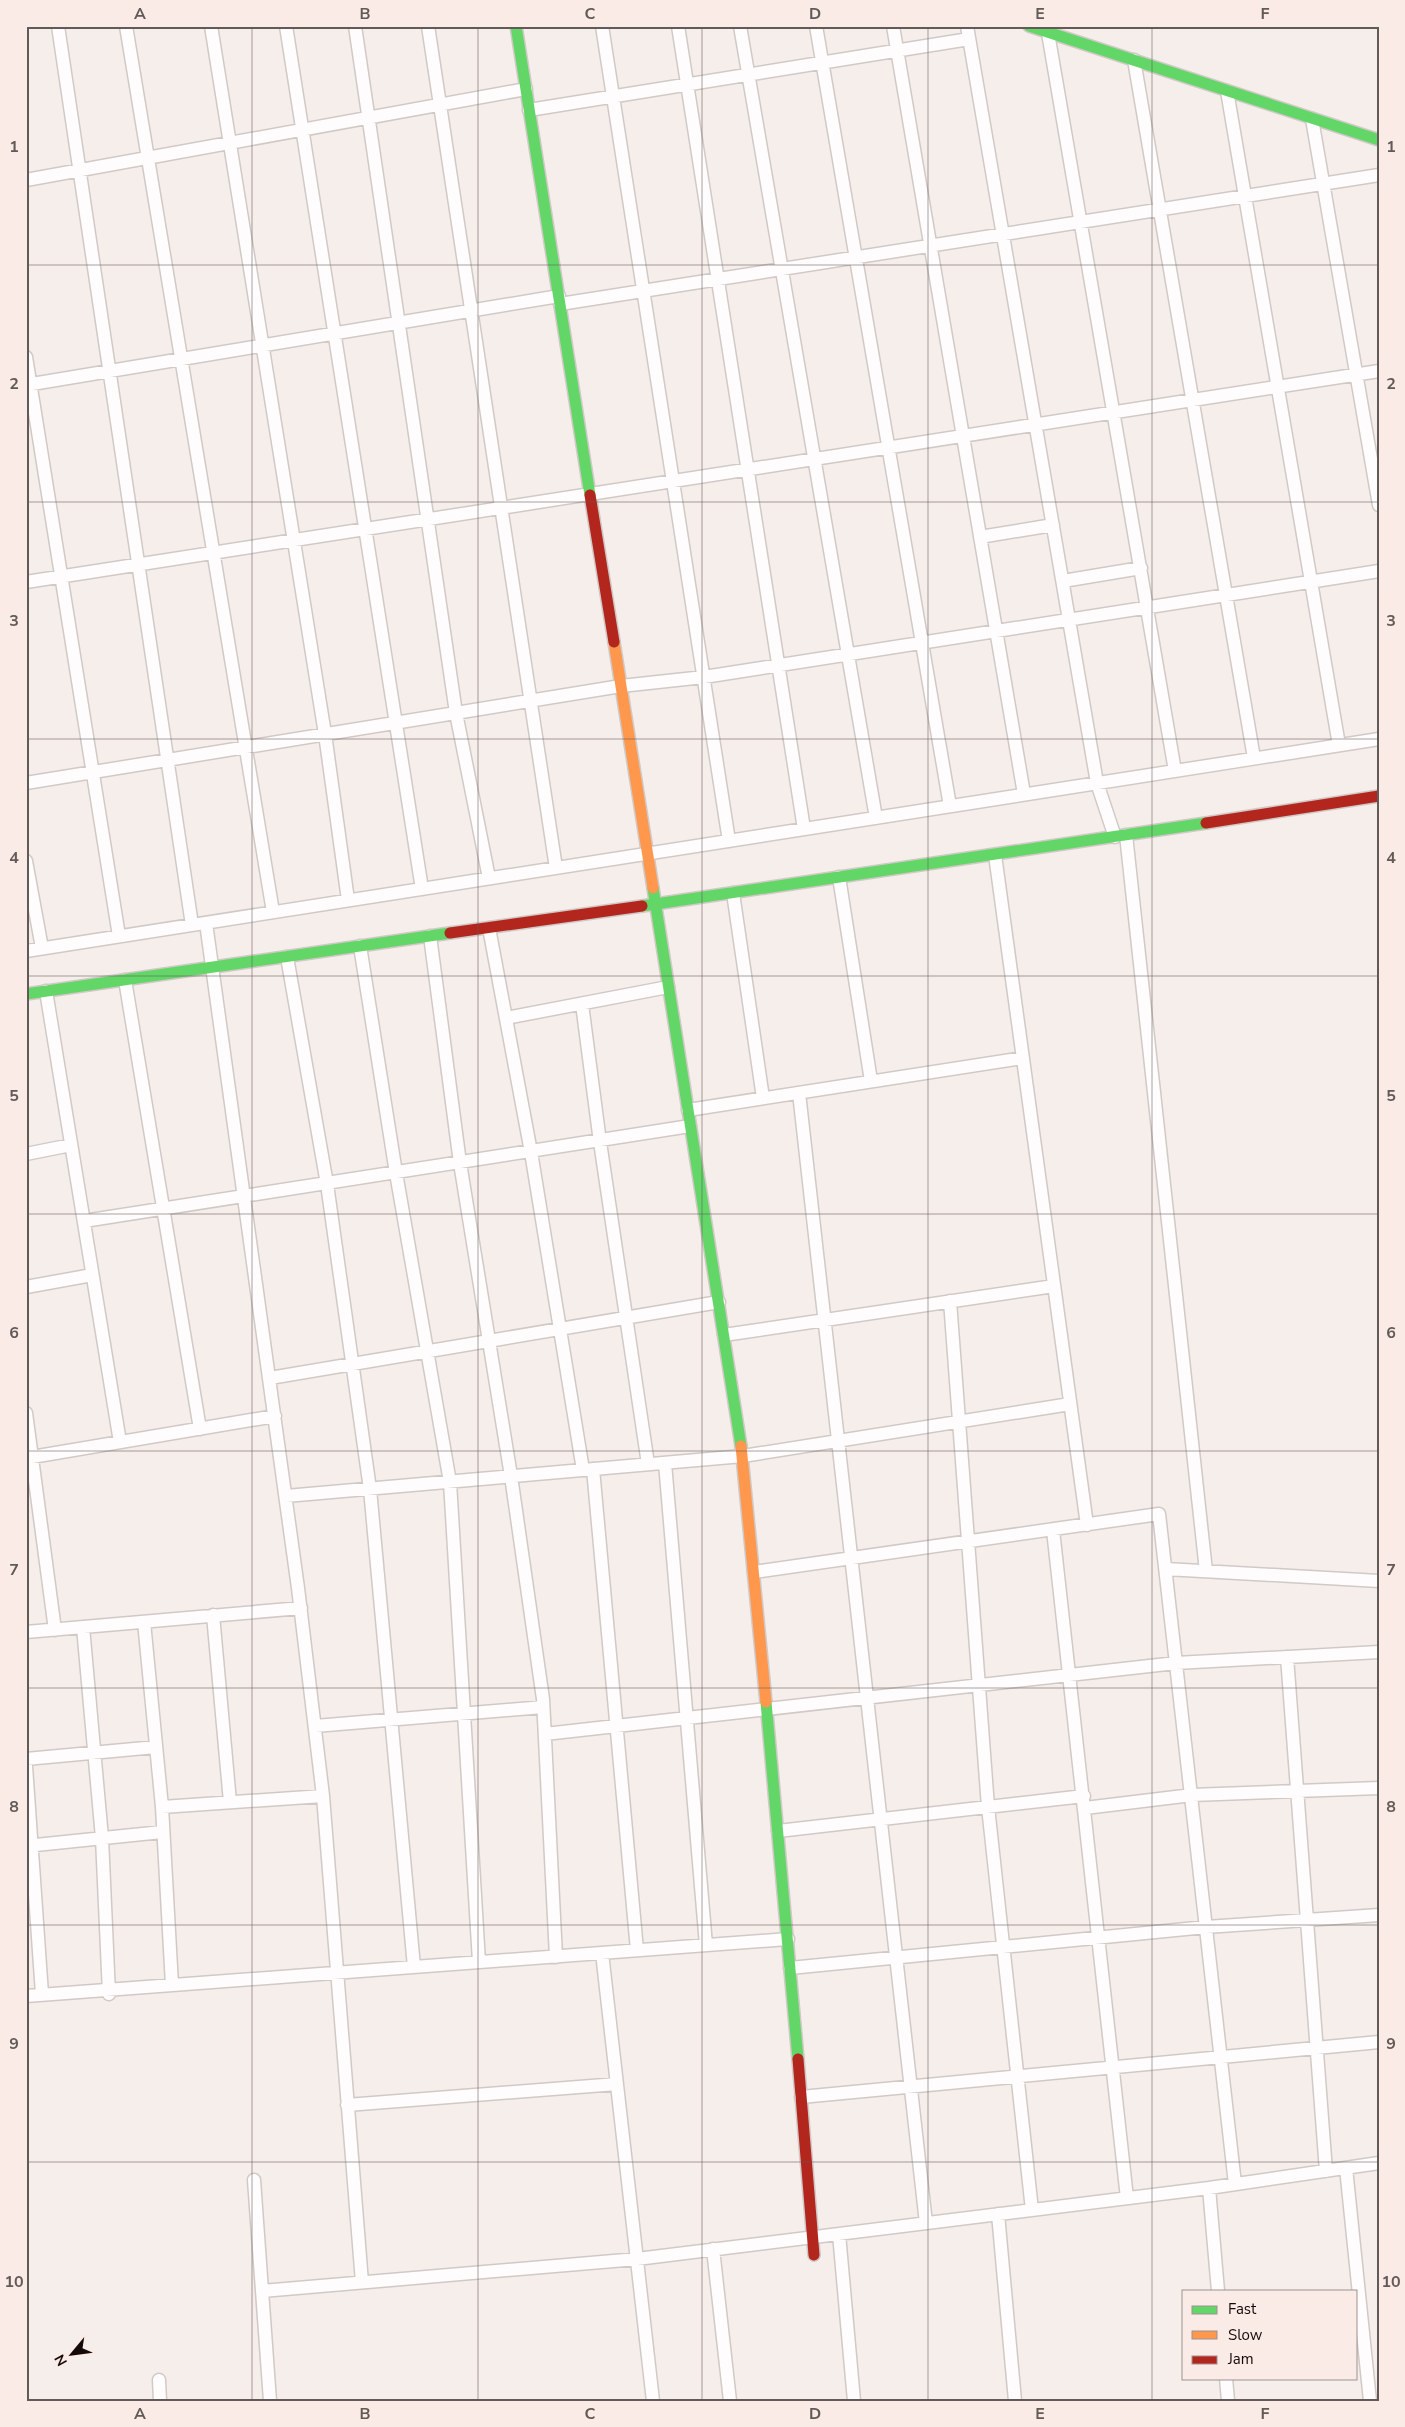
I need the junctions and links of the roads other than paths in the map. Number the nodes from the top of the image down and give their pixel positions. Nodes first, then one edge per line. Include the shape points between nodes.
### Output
1 (58, 26) edge
2 (126, 26) edge
3 (211, 26) edge
4 (286, 26) edge
5 (355, 26) edge
6 (428, 26) edge
7 (516, 26) edge
8 (602, 26) edge
9 (678, 26) edge
10 (740, 26) edge
11 (816, 26) edge
12 (892, 26) edge
13 (1029, 26) edge
14 (968, 33) edge
15 (1048, 33) junction
16 (897, 51) junction
17 (1134, 60) junction
18 (822, 63) junction
19 (749, 75) junction
20 (687, 85) junction
21 (526, 89) junction
22 (1227, 91) junction
23 (613, 97) junction
24 (440, 104) junction
25 (529, 110) junction
26 (369, 117) junction
27 (1312, 118) junction
28 (302, 129) junction
29 (1379, 140) edge
30 (230, 143) junction
31 (148, 158) junction
32 (79, 170) junction
33 (1379, 175) edge
34 (26, 180) edge
35 (1323, 184) junction
36 (1245, 196) junction
37 (1160, 209) junction
38 (1081, 222) junction
39 (1003, 234) junction
40 (930, 245) junction
41 (856, 257) junction
42 (782, 269) junction
43 (718, 279) junction
44 (643, 290) junction
45 (559, 300) junction
46 (471, 310) junction
47 (399, 322) junction
48 (335, 333) junction
49 (262, 345) junction
50 (26, 357) edge
51 (181, 359) junction
52 (109, 371) junction
53 (1379, 371) edge
54 (1356, 375) junction
55 (28, 384) edge
56 (1278, 387) junction
57 (1192, 401) junction
58 (1114, 413) junction
59 (1036, 425) junction
60 (963, 437) junction
61 (889, 448) junction
62 (815, 460) junction
63 (748, 470) junction
64 (673, 482) junction
65 (590, 494) junction
66 (1379, 505) edge
67 (502, 508) junction
68 (428, 519) junction
69 (1053, 525) junction
70 (366, 529) junction
71 (980, 537) junction
72 (294, 540) junction
73 (213, 553) junction
74 (138, 565) junction
75 (1141, 568) junction
76 (1379, 571) edge
77 (61, 577) junction
78 (1063, 581) junction
79 (26, 582) edge
80 (1312, 582) junction
81 (1226, 595) junction
82 (1148, 607) junction
83 (1069, 620) junction
84 (997, 631) junction
85 (922, 643) junction
86 (848, 654) junction
87 (778, 665) junction
88 (704, 677) junction
89 (621, 686) junction
90 (531, 700) junction
91 (456, 713) junction
92 (397, 722) junction
93 (325, 734) junction
94 (1379, 739) edge
95 (1339, 745) junction
96 (245, 747) junction
97 (1254, 758) junction
98 (168, 760) junction
99 (1175, 771) junction
100 (92, 772) junction
101 (26, 783) edge
102 (1097, 783) junction
103 (1024, 794) junction
104 (1379, 796) edge
105 (950, 806) junction
106 (876, 818) junction
107 (804, 829) junction
108 (1121, 836) junction
109 (729, 841) junction
110 (646, 854) junction
111 (996, 855) junction
112 (26, 861) edge
113 (556, 868) junction
114 (838, 877) junction
115 (489, 878) junction
116 (422, 889) junction
117 (733, 893) junction
118 (348, 900) junction
119 (654, 904) junction
120 (272, 912) junction
121 (206, 923) junction
122 (192, 925) junction
123 (489, 928) junction
124 (119, 936) junction
125 (430, 936) junction
126 (360, 946) junction
127 (42, 948) junction
128 (26, 951) edge
129 (287, 957) junction
130 (213, 967) junction
131 (125, 980) junction
132 (668, 987) junction
133 (46, 991) junction
134 (26, 994) edge
135 (582, 1004) junction
136 (506, 1018) junction
137 (1023, 1058) junction
138 (872, 1081) junction
139 (799, 1093) junction
140 (764, 1098) junction
141 (688, 1110) junction
142 (690, 1126) junction
143 (600, 1142) junction
144 (71, 1146) junction
145 (531, 1152) junction
146 (26, 1154) edge
147 (460, 1163) junction
148 (396, 1173) junction
149 (327, 1184) junction
150 (245, 1196) junction
151 (163, 1209) junction
152 (84, 1221) junction
153 (92, 1275) junction
154 (1054, 1286) junction
155 (26, 1287) edge
156 (950, 1301) junction
157 (719, 1302) junction
158 (626, 1318) junction
159 (824, 1320) junction
160 (560, 1329) junction
161 (724, 1335) junction
162 (489, 1341) junction
163 (427, 1352) junction
164 (352, 1364) junction
165 (270, 1378) junction
166 (1070, 1404) junction
167 (26, 1413) edge
168 (275, 1416) junction
169 (959, 1421) junction
170 (200, 1429) junction
171 (838, 1441) junction
172 (120, 1442) junction
173 (743, 1456) junction
174 (30, 1458) edge
175 (665, 1463) junction
176 (648, 1464) junction
177 (588, 1470) junction
178 (511, 1476) junction
179 (450, 1482) junction
180 (370, 1489) junction
181 (286, 1496) junction
182 (1087, 1525) junction
183 (1053, 1530) junction
184 (968, 1542) junction
185 (851, 1558) junction
186 (1166, 1568) junction
187 (1206, 1571) junction
188 (754, 1572) junction
189 (1379, 1581) edge
190 (301, 1608) junction
191 (213, 1616) junction
192 (144, 1622) junction
193 (83, 1627) junction
194 (55, 1630) junction
195 (26, 1632) edge
196 (1379, 1652) edge
197 (1287, 1657) junction
198 (1176, 1663) junction
199 (1070, 1674) junction
200 (979, 1684) junction
201 (867, 1698) junction
202 (543, 1707) junction
203 (766, 1708) junction
204 (464, 1714) junction
205 (686, 1718) junction
206 (391, 1720) junction
207 (617, 1725) junction
208 (314, 1726) junction
209 (545, 1734) junction
210 (156, 1747) junction
211 (94, 1752) junction
212 (26, 1759) edge
213 (26, 1766) edge
214 (1379, 1788) edge
215 (1298, 1791) junction
216 (1192, 1795) junction
217 (323, 1796) junction
218 (230, 1802) junction
219 (1084, 1802) junction
220 (162, 1807) junction
221 (988, 1807) junction
222 (881, 1820) junction
223 (778, 1831) junction
224 (162, 1832) junction
225 (102, 1838) junction
226 (29, 1846) edge
227 (1379, 1915) edge
228 (1308, 1920) junction
229 (1206, 1927) junction
230 (1099, 1937) junction
231 (788, 1939) junction
232 (706, 1945) junction
233 (1003, 1946) junction
234 (637, 1950) junction
235 (602, 1953) junction
236 (556, 1956) junction
237 (896, 1958) junction
238 (479, 1962) junction
239 (414, 1967) junction
240 (790, 1968) junction
241 (336, 1973) junction
242 (172, 1985) junction
243 (109, 1992) junction
244 (42, 1994) junction
245 (26, 1996) edge
246 (1379, 2042) edge
247 (1317, 2048) junction
248 (1221, 2057) junction
249 (1113, 2067) junction
250 (1018, 2076) junction
251 (617, 2084) junction
252 (911, 2086) junction
253 (801, 2097) junction
254 (347, 2105) junction
255 (1379, 2163) edge
256 (1346, 2168) junction
257 (1326, 2171) junction
258 (254, 2180) dead end
259 (1235, 2184) junction
260 (1209, 2188) junction
261 (1127, 2198) junction
262 (1032, 2210) junction
263 (998, 2214) junction
264 (926, 2223) junction
265 (839, 2234) junction
266 (812, 2237) junction
267 (713, 2249) junction
268 (814, 2255) dead end
269 (637, 2259) junction
270 (362, 2282) junction
271 (1218, 2290) edge
272 (262, 2291) junction
273 (159, 2380) dead end
274 (1226, 2380) edge
275 (160, 2401) edge
276 (270, 2401) edge
277 (653, 2401) edge
278 (730, 2401) edge
279 (854, 2401) edge
280 (1015, 2401) edge
281 (1228, 2401) edge
282 (1370, 2401) edge

1 - 32 street
2 - 31 street
3 - 30 street
4 - 28 street
5 - 26 street
6 - 24 street
7 - 21 street
8 - 23 street
9 - 20 street
10 - 19 street
11 - 18 street
12 - 16 street
13 - 15 street
14 - 16 street
14 - 39 street
15 - 17 street
15 - 38 street
16 - 18 street
16 - 40 street
17 - 22 street
17 - 37 street
18 - 19 street
18 - 41 street
19 - 20 street
19 - 42 street
20 - 23 street
20 - 43 street
21 - 24 street
21 - 25 street
22 - 27 street
22 - 36 street
23 - 25 street
23 - 44 street
24 - 26 street
24 - 46 street
25 - 45 street
26 - 28 street
26 - 47 street
27 - 29 street
27 - 35 street
28 - 30 street
28 - 48 street
30 - 31 street
30 - 49 street
31 - 32 street
31 - 51 street
32 - 34 street
32 - 52 street
33 - 35 street
35 - 36 street
35 - 54 street
36 - 37 street
36 - 56 street
37 - 38 street
37 - 57 street
38 - 39 street
38 - 58 street
39 - 40 street
39 - 59 street
40 - 41 street
40 - 60 street
41 - 42 street
41 - 61 street
42 - 43 street
42 - 62 street
43 - 44 street
43 - 63 street
44 - 45 street
44 - 64 street
45 - 46 street
45 - 65 street
46 - 47 street
46 - 67 street
47 - 48 street
47 - 68 street
48 - 49 street
48 - 70 street
49 - 51 street
49 - 72 street
50 - 55 street
51 - 52 street
51 - 73 street
52 - 55 street
52 - 74 street
53 - 54 street
54 - 56 street
54 - 66 street
55 - 77 street
56 - 57 street
56 - 80 street
57 - 58 street
57 - 81 street
58 - 59 street
58 - 75 street
59 - 60 street
59 - 69 street
60 - 61 street
60 - 71 street
61 - 62 street
61 - 85 street
62 - 63 street
62 - 86 street
63 - 64 street
63 - 87 street
64 - 65 street
64 - 88 street
65 - 67 street
65 - 89 street
67 - 68 street
67 - 90 street
68 - 70 street
68 - 91 street
69 - 71 street
69 - 78 street
70 - 72 street
70 - 92 street
71 - 84 street
72 - 73 street
72 - 93 street
73 - 74 street
73 - 96 street
74 - 77 street
74 - 98 street
75 - 78 street
75 - 82 street
76 - 80 street
77 - 79 street
77 - 100 street
78 - 83 street
80 - 81 street
80 - 95 street
81 - 82 street
81 - 97 street
82 - 83 street
82 - 99 street
83 - 84 street
83 - 102 street
84 - 85 street
84 - 103 street
85 - 86 street
85 - 105 street
86 - 87 street
86 - 106 street
87 - 88 street
87 - 107 street
88 - 89 street
88 - 109 street
89 - 90 street
89 - 110 street
90 - 91 street
90 - 113 street
91 - 92 street
91 - 115 street
92 - 93 street
92 - 116 street
93 - 96 street
93 - 118 street
94 - 95 street
95 - 97 street
96 - 98 street
96 - 120 street
97 - 99 street
98 - 100 street
98 - 122 street
99 - 102 street
100 - 101 street
100 - 124 street
102 - 103 street
102 - 108 street
103 - 105 street
104 - 108 street
105 - 106 street
106 - 107 street
107 - 109 street
108 - 111 street
108 - 187 street
109 - 110 street
110 - 113 street
110 - 119 street
111 - 114 street
111 - 137 street
112 - 127 street
113 - 115 street
114 - 117 street
114 - 138 street
115 - 116 street
116 - 118 street
117 - 119 street
117 - 140 street
118 - 120 street
119 - 123 street
119 - 132 street
120 - 121 street
121 - 122 street
121 - 130 street
122 - 124 street
123 - 125 street
123 - 136 street
124 - 127 street
125 - 126 street
125 - 147 street
126 - 129 street
126 - 148 street
127 - 128 street
129 - 130 street
129 - 149 street
130 - 131 street
130 - 150 street
131 - 133 street
131 - 151 street
132 - 135 street
132 - 141 street
133 - 134 street
133 - 144 street
135 - 136 street
135 - 143 street
136 - 145 street
137 - 138 street
137 - 154 street
138 - 139 street
139 - 140 street
139 - 159 street
140 - 141 street
141 - 142 street
142 - 143 street
142 - 157 street
143 - 145 street
143 - 158 street
144 - 146 street
144 - 152 street
145 - 147 street
145 - 160 street
147 - 148 street
147 - 162 street
148 - 149 street
148 - 163 street
149 - 150 street
149 - 164 street
150 - 151 street
150 - 165 street
151 - 152 street
151 - 170 street
152 - 153 street
153 - 155 street
153 - 172 street
154 - 156 street
154 - 166 street
156 - 159 street
156 - 169 street
157 - 158 street
157 - 161 street
158 - 160 street
158 - 176 street
159 - 161 street
159 - 171 street
160 - 162 street
160 - 177 street
161 - 173 street
162 - 163 street
162 - 178 street
163 - 164 street
163 - 179 street
164 - 165 street
164 - 180 street
165 - 168 street
166 - 169 street
166 - 182 street
167 - 174 street
168 - 170 street
168 - 181 street
169 - 171 street
169 - 184 street
170 - 172 street
171 - 173 street
171 - 185 street
172 - 174 street
173 - 175 street
173 - 188 street
174 - 194 street
175 - 176 street
175 - 205 street
176 - 177 street
177 - 178 street
177 - 207 street
178 - 179 street
178 - 202 street
179 - 180 street
179 - 204 street
180 - 181 street
180 - 206 street
181 - 190 street
182 - 183 street
182 - 186 street via 1159,1514
183 - 184 street
183 - 199 street
184 - 185 street
184 - 200 street
185 - 188 street
185 - 201 street
186 - 187 street
186 - 198 street
187 - 189 street
188 - 203 street
190 - 191 street
190 - 208 street
191 - 192 street
191 - 218 street
192 - 193 street
192 - 210 street
193 - 194 street
193 - 211 street
194 - 195 street
196 - 197 street
197 - 198 street
197 - 215 street
198 - 199 street
198 - 216 street
199 - 200 street
199 - 219 street
200 - 201 street
200 - 221 street
201 - 203 street
201 - 222 street
202 - 204 street
202 - 209 street
203 - 205 street
203 - 223 street
204 - 206 street
204 - 238 street
205 - 207 street
205 - 232 street
206 - 208 street
206 - 239 street
207 - 209 street
207 - 234 street
208 - 217 street
209 - 236 street
210 - 211 street
210 - 220 street
211 - 212 street
211 - 225 street
213 - 226 street
214 - 215 street
215 - 216 street
215 - 228 street
216 - 219 street
216 - 229 street
217 - 218 street
217 - 241 street
218 - 220 street
219 - 221 street
219 - 230 street
220 - 224 street
221 - 222 street
221 - 233 street
222 - 223 street
222 - 237 street
223 - 231 street
224 - 225 street
224 - 242 street
225 - 226 street
225 - 243 street
226 - 244 street
227 - 228 street
228 - 229 street
228 - 247 street
229 - 230 street
229 - 248 street
230 - 233 street
230 - 249 street
231 - 232 street
231 - 240 street
232 - 234 street
233 - 237 street
233 - 250 street
234 - 235 street
235 - 236 street
235 - 251 street
236 - 238 street
237 - 240 street
237 - 252 street
238 - 239 street
239 - 241 street
240 - 253 street
241 - 242 street
241 - 254 street
242 - 243 street
243 - 244 street
244 - 245 street
246 - 247 street
247 - 248 street
247 - 257 street
248 - 249 street
248 - 259 street
249 - 250 street
249 - 261 street
250 - 252 street
250 - 262 street
251 - 254 street
251 - 269 street
252 - 253 street
252 - 264 street
253 - 266 street
254 - 270 street
255 - 256 street
256 - 257 street
256 - 282 street
257 - 259 street
258 - 272 street
259 - 260 street
260 - 261 street
260 - 271 street
261 - 262 street
262 - 263 street
263 - 264 street
263 - 280 street
264 - 265 street
265 - 266 street
265 - 279 street
266 - 267 street
266 - 268 street
267 - 269 street
267 - 278 street
269 - 270 street
269 - 277 street
270 - 272 street
272 - 276 street
273 - 275 street
274 - 281 street

